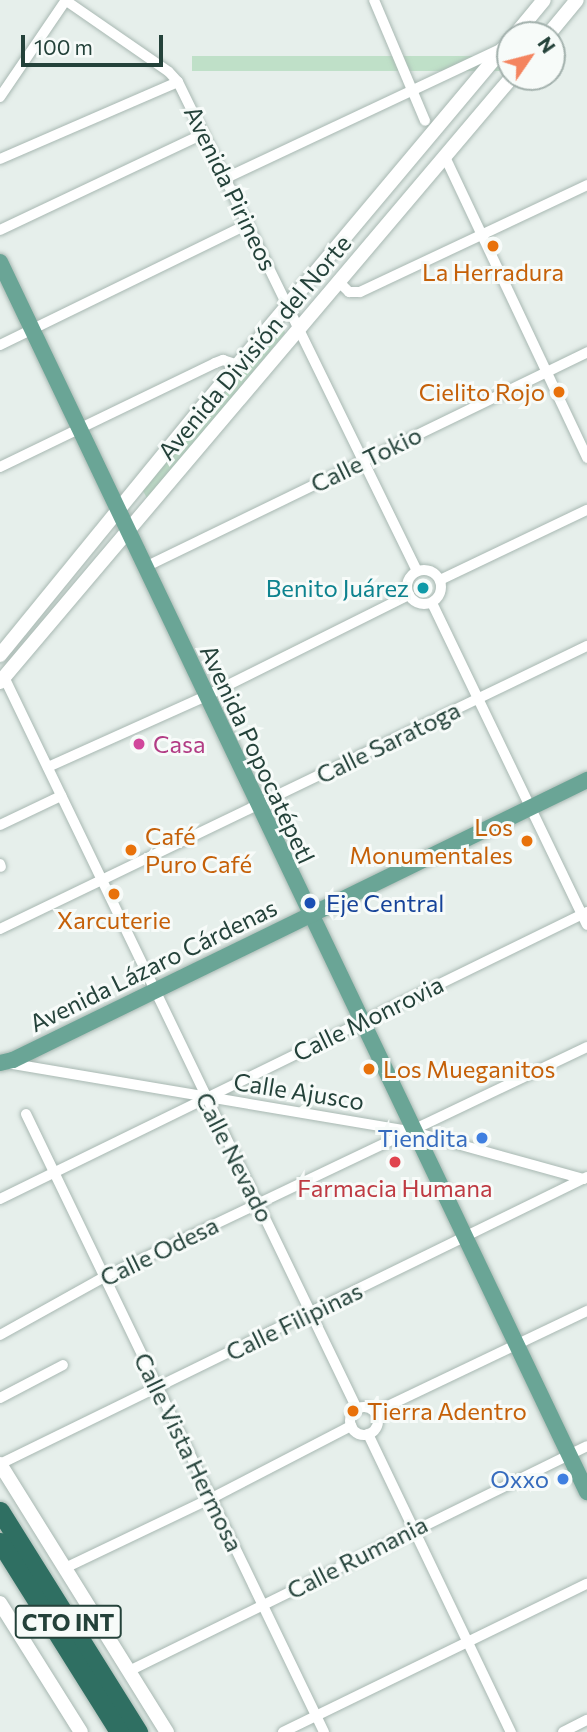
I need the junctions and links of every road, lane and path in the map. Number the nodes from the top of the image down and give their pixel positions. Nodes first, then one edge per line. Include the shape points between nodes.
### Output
1 (66, 0) edge
2 (374, 0) edge
3 (544, 0) edge
4 (577, 0) edge
5 (527, 21) edge
6 (560, 21) edge
7 (496, 48) edge
8 (496, 58) edge
9 (177, 82) junction
10 (411, 90) junction
11 (500, 91) edge
12 (0, 97) edge
13 (425, 121) dead end
14 (203, 134) junction
15 (445, 158) junction
16 (0, 159) edge
17 (226, 178) junction
18 (587, 185) edge
19 (248, 224) junction
20 (0, 230) edge
21 (482, 237) junction
22 (0, 262) edge
23 (338, 281) junction
24 (289, 305) junction
25 (299, 326) junction
26 (34, 329) junction
27 (0, 345) edge
28 (587, 352) edge
29 (238, 365) junction
30 (545, 372) junction
31 (80, 429) junction
32 (587, 458) edge
33 (363, 459) junction
34 (0, 467) edge
35 (118, 510) junction
36 (587, 510) edge
37 (128, 531) junction
38 (91, 544) junction
39 (145, 567) junction
40 (417, 571) junction
41 (440, 580) junction
42 (408, 595) junction
43 (71, 598) junction
44 (432, 603) junction
45 (587, 646) edge
46 (0, 655) edge
47 (2, 679) edge
48 (206, 696) junction
49 (478, 699) junction
50 (48, 767) junction
51 (587, 780) edge
52 (61, 796) junction
53 (257, 805) junction
54 (530, 807) junction
55 (0, 825) edge
56 (101, 880) junction
57 (584, 913) edge
58 (309, 914) junction
59 (587, 925) edge
60 (0, 929) edge
61 (153, 989) junction
62 (361, 1021) junction
63 (587, 1047) edge
64 (1, 1060) edge
65 (205, 1099) junction
66 (26, 1114) dead end
67 (414, 1132) junction
68 (54, 1172) junction
69 (586, 1178) edge
70 (0, 1199) edge
71 (259, 1202) junction
72 (464, 1237) junction
73 (104, 1277) junction
74 (587, 1311) edge
75 (311, 1312) junction
76 (0, 1335) edge
77 (516, 1345) junction
78 (63, 1365) dead end
79 (158, 1388) junction
80 (0, 1398) edge
81 (357, 1409) junction
82 (374, 1412) junction
83 (351, 1426) junction
84 (368, 1434) junction
85 (587, 1446) edge
86 (569, 1455) junction
87 (0, 1464) edge
88 (587, 1492) edge
89 (212, 1498) junction
90 (0, 1511) edge
91 (413, 1529) junction
92 (0, 1542) edge
93 (65, 1568) junction
94 (587, 1584) edge
95 (0, 1603) edge
96 (262, 1605) junction
97 (468, 1642) junction
98 (129, 1671) junction
99 (316, 1715) junction
100 (587, 1720) edge
101 (81, 1732) edge
102 (119, 1732) edge
103 (138, 1732) edge
104 (167, 1732) edge
105 (284, 1732) edge
106 (324, 1732) edge
107 (511, 1732) edge
108 (563, 1732) edge

1 - 9 street, Avenida Pirineos
1 - 12 street
2 - 10 street
3 - 5 main road, Avenida División del Norte
4 - 6 main road
7 - 10 street
8 - 24 main road, Avenida División del Norte
9 - 14 street, Avenida Pirineos
9 - 16 street
10 - 13 street
10 - 17 street
11 - 15 main road, Avenida División del Norte
14 - 17 street, Avenida Pirineos
14 - 20 street
15 - 21 street
15 - 23 main road, Avenida División del Norte
17 - 19 street, Avenida Pirineos
18 - 21 street
19 - 24 street, Avenida Pirineos
19 - 26 street
21 - 23 street via 360,292 349,292
21 - 30 street
22 - 26 main road, Avenida Popocatépetl
23 - 25 main road, Avenida División del Norte
24 - 25 street, Avenida Pirineos
24 - 29 main road, Avenida División del Norte
25 - 33 street, Avenida Pirineos
25 - 37 main road, Avenida División del Norte
26 - 27 street
26 - 31 main road, Avenida Popocatépetl
28 - 30 street, Calle Tokio
29 - 31 street via 223,360 215,363
29 - 35 main road, Avenida División del Norte
30 - 32 street
30 - 33 street, Calle Tokio
31 - 34 street
31 - 35 main road, Avenida Popocatépetl
33 - 39 street, Calle Tokio
33 - 40 street, Avenida Pirineos
35 - 37 main road, Avenida Popocatépetl
35 - 38 main road, Avenida División del Norte
36 - 41 street
37 - 39 main road, Avenida Popocatépetl
37 - 43 main road, Avenida División del Norte
38 - 43 main road via 102,543 104,550
38 - 46 main road, Avenida División del Norte
39 - 48 main road, Avenida Popocatépetl
40 - 41 street via 433,572
40 - 42 street via 409,579
41 - 44 street via 441,592
42 - 44 street via 419,604
42 - 48 street
43 - 47 main road, Avenida División del Norte
44 - 49 street
45 - 49 street, Calle Saratoga
47 - 50 street, Calle Nevado
48 - 50 street
48 - 53 main road, Avenida Popocatépetl
49 - 53 street, Calle Saratoga
49 - 54 street
50 - 52 street, Calle Nevado
51 - 54 main road, Avenida Lázaro Cárdenas
52 - 55 street
52 - 56 street, Calle Nevado
53 - 56 street, Calle Saratoga
53 - 58 main road, Avenida Popocatépetl
54 - 57 street
54 - 58 main road, Avenida Lázaro Cárdenas
56 - 60 street, Calle Saratoga
56 - 61 street, Calle Nevado
57 - 59 street
57 - 62 street, Calle Monrovia
58 - 61 main road, Avenida Lázaro Cárdenas
58 - 62 main road, Avenida Popocatépetl
61 - 64 main road, Avenida Lázaro Cárdenas
61 - 65 street, Calle Nevado
62 - 65 street, Calle Monrovia
62 - 67 main road, Avenida Popocatépetl
63 - 67 street, Calle Odesa
64 - 65 street, Calle Ajusco
65 - 67 street, Calle Ajusco
65 - 68 street, Calle Monrovia
65 - 71 street, Calle Nevado
66 - 68 street, Calle Vista Hermosa
67 - 69 street, Calle Ajusco
67 - 71 street, Calle Odesa
67 - 72 main road, Avenida Popocatépetl
68 - 70 street, Calle Monrovia
68 - 73 street, Calle Vista Hermosa
69 - 72 street, Calle Filipinas
71 - 73 street, Calle Odesa
71 - 75 street, Calle Nevado
72 - 75 street, Calle Filipinas
72 - 77 main road, Avenida Popocatépetl
73 - 76 street, Calle Odesa
73 - 79 street, Calle Vista Hermosa
74 - 77 street
75 - 79 street, Calle Filipinas
75 - 81 street, Calle Nevado
77 - 82 street
77 - 86 main road, Avenida Popocatépetl
78 - 80 street
79 - 87 street, Calle Filipinas
79 - 89 street, Calle Vista Hermosa
81 - 82 street via 366,1407
81 - 83 street via 350,1418
82 - 84 street via 377,1425
83 - 84 street
83 - 89 street
84 - 91 street
85 - 86 street, Calle Rumania
86 - 88 main road, Avenida Popocatépetl
86 - 91 street, Calle Rumania
87 - 93 main road, CTO INT
89 - 93 street
89 - 96 street, Calle Vista Hermosa
90 - 103 highway, CTO INT
91 - 96 street, Calle Rumania
91 - 97 street
92 - 102 highway, CTO INT
93 - 98 main road, CTO INT
94 - 97 street
95 - 101 main road, CTO INT
96 - 98 street, Calle Rumania
96 - 99 street, Calle Vista Hermosa
97 - 99 street
97 - 107 street
98 - 104 main road, CTO INT
99 - 105 street
99 - 106 street, Calle Vista Hermosa
100 - 108 street

